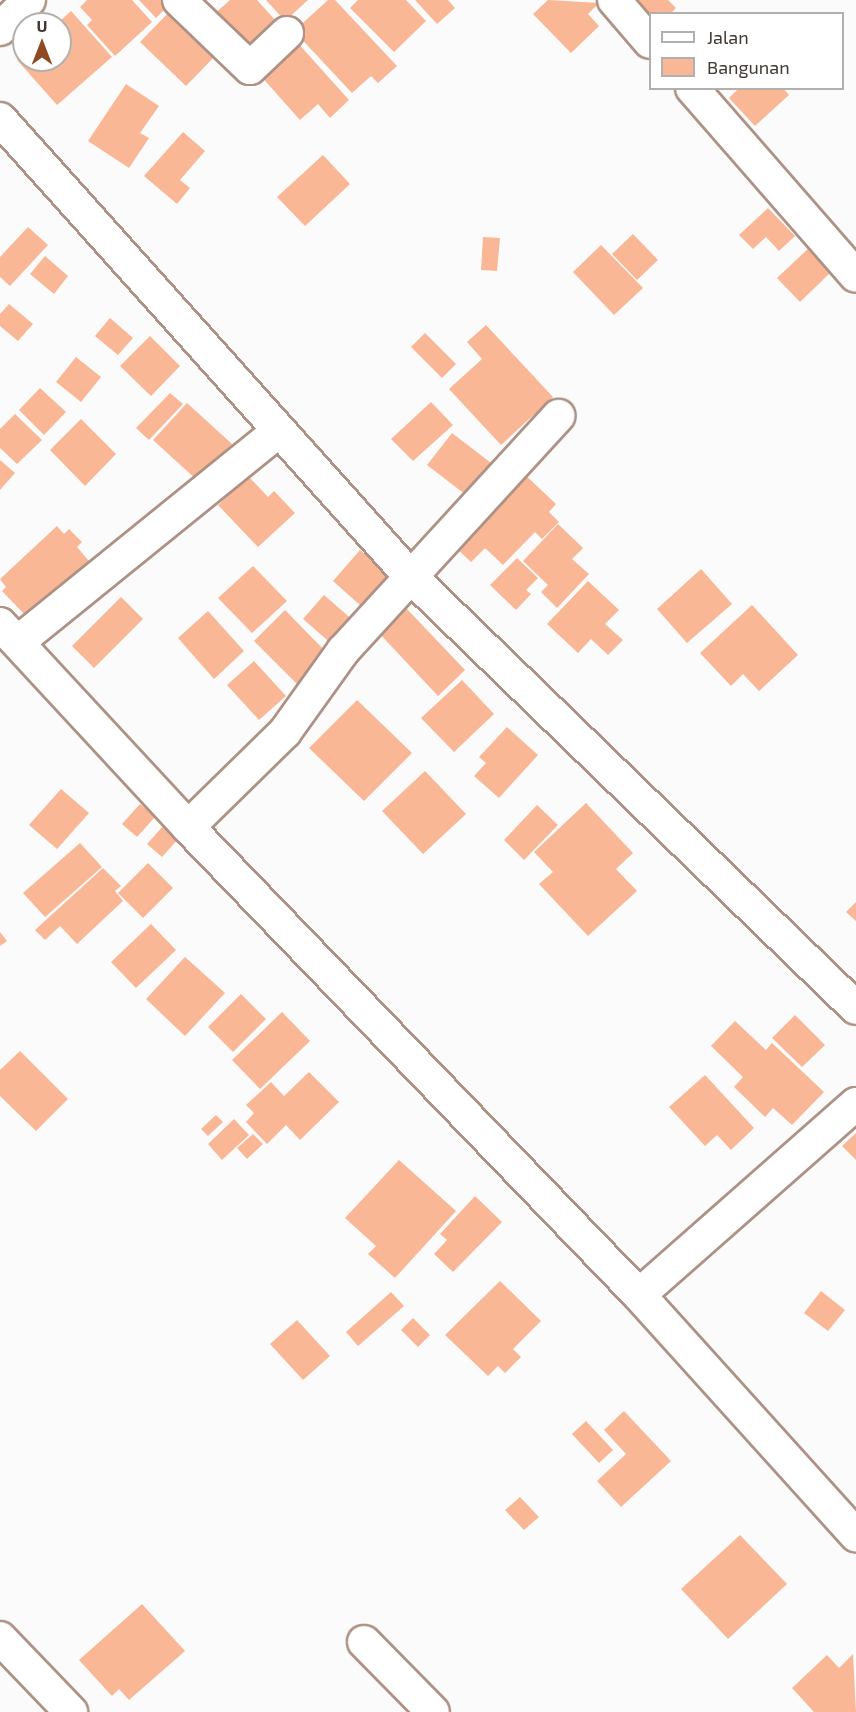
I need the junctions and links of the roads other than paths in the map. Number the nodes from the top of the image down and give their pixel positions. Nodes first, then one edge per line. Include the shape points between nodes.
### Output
1 (29, 0) edge
2 (179, 0) edge
3 (614, 0) edge
4 (0, 29) edge
5 (287, 33) dead end
6 (649, 40) edge
7 (694, 90) edge
8 (0, 120) edge
9 (856, 276) edge
10 (558, 416) dead end
11 (279, 431) junction
12 (409, 575) junction
13 (9, 633) edge
14 (188, 827) junction
15 (856, 1008) edge
16 (856, 1104) edge
17 (639, 1295) junction
18 (856, 1535) edge
19 (0, 1638) edge
20 (364, 1642) dead end
21 (71, 1712) edge
22 (433, 1712) edge

1 - 4 street
2 - 5 street via 250,68
3 - 6 street
7 - 9 street
8 - 11 street
10 - 12 street
11 - 12 street
11 - 13 street
12 - 14 street via 368,627 343,651 298,717 256,764
12 - 15 street
13 - 14 street
14 - 17 street
16 - 17 street
17 - 18 street
19 - 21 street
20 - 22 street

